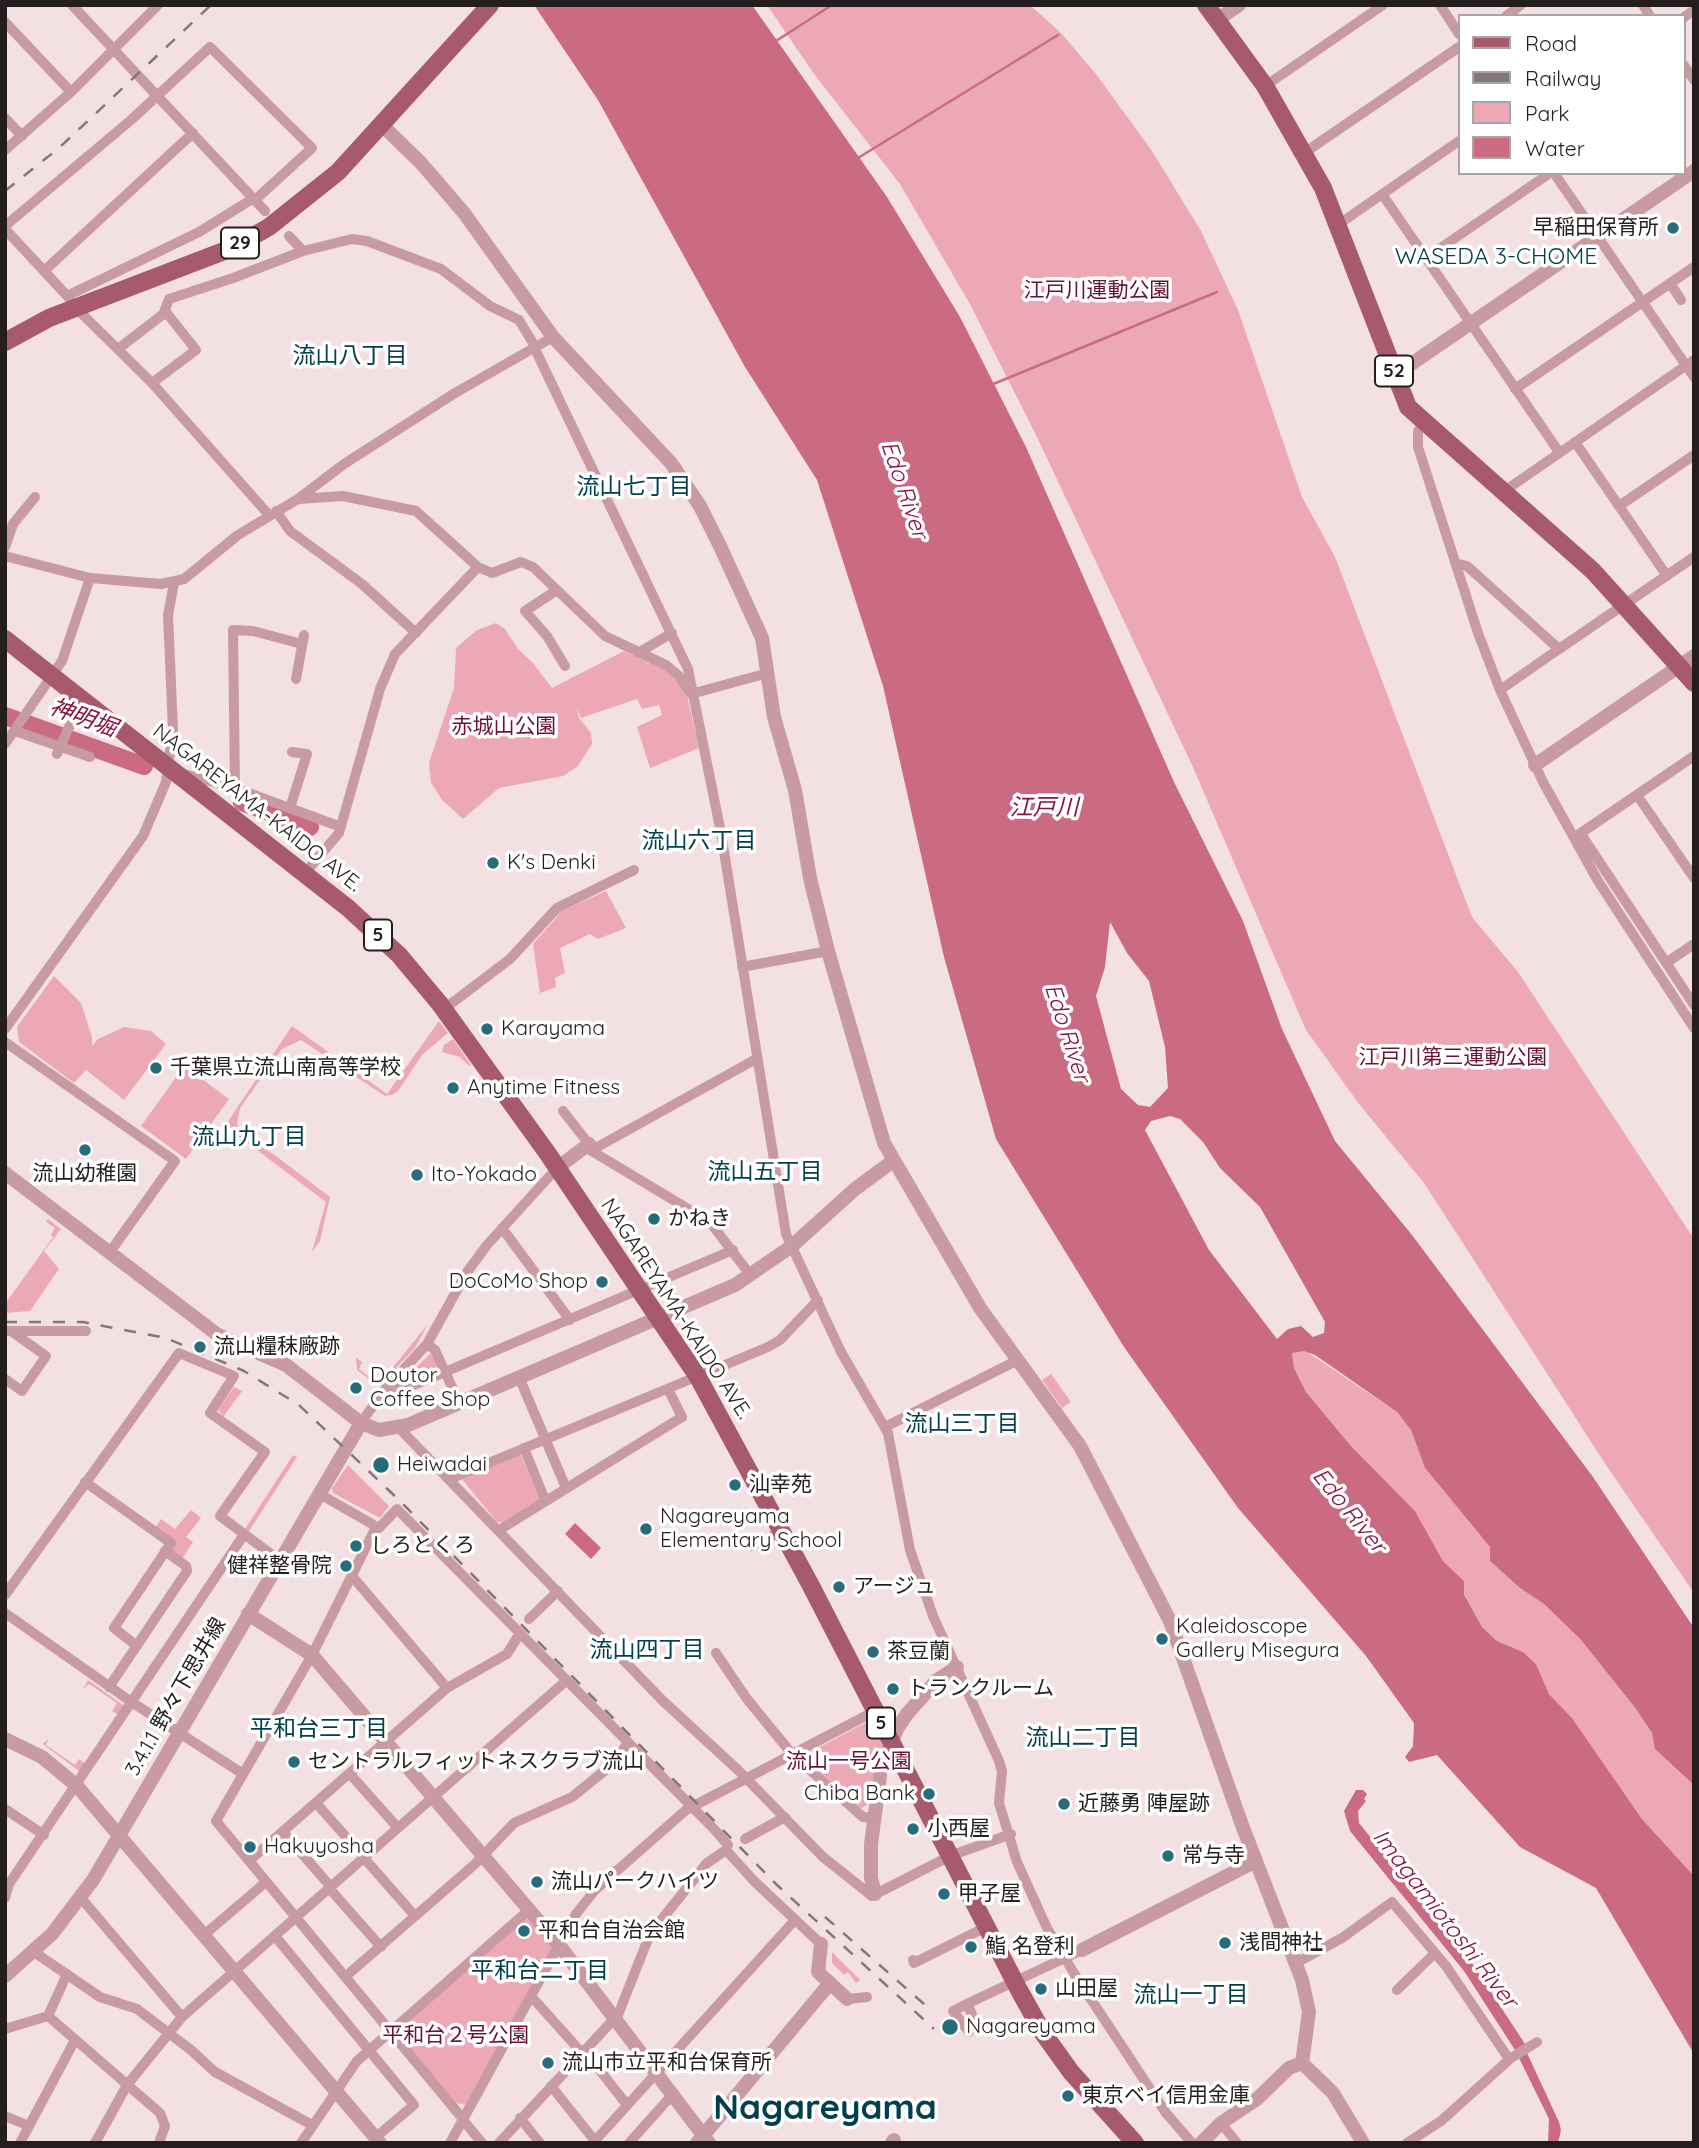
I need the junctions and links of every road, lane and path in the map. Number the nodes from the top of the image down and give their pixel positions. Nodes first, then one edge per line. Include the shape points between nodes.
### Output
1 (72, 5) edge
2 (158, 5) edge
3 (490, 5) edge
4 (1206, 5) edge
5 (1239, 5) edge
6 (1383, 5) edge
7 (1440, 5) edge
8 (1217, 20) junction
9 (5, 22) edge
10 (1458, 32) edge
11 (1458, 48) edge
12 (113, 49) junction
13 (1265, 86) junction
14 (71, 92) junction
15 (158, 95) junction
16 (5, 118) edge
17 (385, 122) junction
18 (194, 133) junction
19 (22, 136) junction
20 (1458, 142) edge
21 (5, 150) edge
22 (1304, 153) junction
23 (1694, 171) edge
24 (1549, 175) edge
25 (1553, 175) edge
26 (1382, 194) junction
27 (255, 199) junction
28 (265, 211) dead end
29 (1339, 224) junction
30 (5, 227) edge
31 (289, 236) dead end
32 (1598, 237) junction
33 (303, 251) junction
34 (1426, 258) junction
35 (1694, 267) edge
36 (44, 271) junction
37 (1670, 283) junction
38 (1681, 300) dead end
39 (1643, 302) junction
40 (73, 303) junction
41 (163, 315) junction
42 (1470, 323) junction
43 (553, 337) junction
44 (5, 342) edge
45 (118, 349) junction
46 (535, 349) junction
47 (1690, 363) edge
48 (1395, 375) junction
49 (1694, 377) edge
50 (152, 383) junction
51 (1515, 388) junction
52 (1424, 423) junction
53 (1575, 442) junction
54 (1559, 452) junction
55 (1694, 455) edge
56 (1503, 492) junction
57 (36, 497) dead end
58 (298, 499) junction
59 (1619, 506) junction
60 (273, 513) junction
61 (5, 547) edge
62 (5, 556) edge
63 (1694, 557) edge
64 (1455, 563) junction
65 (478, 568) junction
66 (1667, 576) junction
67 (90, 578) junction
68 (174, 583) junction
69 (557, 590) junction
70 (1625, 605) junction
71 (416, 633) junction
72 (673, 633) junction
73 (5, 639) edge
74 (1559, 649) junction
75 (638, 653) junction
76 (1686, 662) edge
77 (565, 666) dead end
78 (768, 673) junction
79 (52, 677) junction
80 (296, 680) dead end
81 (1694, 683) edge
82 (1500, 690) junction
83 (691, 694) junction
84 (88, 705) junction
85 (16, 729) junction
86 (5, 744) edge
87 (60, 748) junction
88 (292, 752) dead end
89 (1694, 756) edge
90 (90, 757) dead end
91 (1535, 765) junction
92 (172, 770) junction
93 (235, 788) junction
94 (1637, 795) junction
95 (290, 808) junction
96 (341, 827) junction
97 (1577, 836) junction
98 (634, 870) dead end
99 (305, 873) junction
100 (1694, 878) edge
101 (1694, 944) edge
102 (828, 951) junction
103 (1666, 963) junction
104 (741, 967) junction
105 (1694, 1005) edge
106 (444, 1009) junction
107 (1694, 1028) edge
108 (5, 1029) edge
109 (5, 1042) edge
110 (756, 1059) junction
111 (563, 1111) dead end
112 (589, 1147) junction
113 (893, 1161) junction
114 (557, 1168) junction
115 (5, 1173) edge
116 (502, 1228) junction
117 (792, 1246) junction
118 (733, 1250) junction
119 (110, 1252) junction
120 (751, 1276) junction
121 (639, 1290) junction
122 (818, 1300) junction
123 (659, 1319) junction
124 (570, 1320) junction
125 (8, 1331) edge
126 (86, 1331) dead end
127 (427, 1344) junction
128 (1018, 1360) junction
129 (445, 1373) junction
130 (519, 1377) junction
131 (698, 1377) junction
132 (5, 1380) edge
133 (390, 1384) junction
134 (668, 1389) junction
135 (459, 1402) junction
136 (361, 1423) junction
137 (885, 1427) junction
138 (399, 1428) junction
139 (545, 1440) junction
140 (524, 1448) junction
141 (450, 1479) junction
142 (85, 1482) junction
143 (566, 1488) junction
144 (318, 1493) junction
145 (545, 1500) junction
146 (376, 1527) junction
147 (499, 1530) junction
148 (782, 1531) junction
149 (243, 1536) junction
150 (752, 1546) dead end
151 (165, 1552) junction
152 (279, 1560) junction
153 (352, 1576) junction
154 (558, 1591) junction
155 (5, 1595) edge
156 (5, 1614) edge
157 (248, 1614) junction
158 (529, 1619) dead end
159 (520, 1633) junction
160 (137, 1646) junction
161 (716, 1653) dead end
162 (312, 1655) junction
163 (957, 1667) junction
164 (567, 1680) junction
165 (109, 1687) junction
166 (447, 1688) junction
167 (132, 1703) junction
168 (875, 1711) junction
169 (180, 1733) junction
170 (5, 1739) edge
171 (386, 1741) junction
172 (628, 1743) junction
173 (891, 1743) junction
174 (792, 1754) junction
175 (243, 1774) junction
176 (350, 1774) junction
177 (745, 1779) junction
178 (77, 1786) junction
179 (433, 1797) junction
180 (316, 1803) junction
181 (691, 1807) junction
182 (5, 1809) edge
183 (785, 1817) junction
184 (873, 1818) junction
185 (398, 1828) junction
186 (283, 1832) junction
187 (44, 1835) junction
188 (1011, 1835) junction
189 (120, 1836) junction
190 (745, 1839) dead end
191 (726, 1850) junction
192 (484, 1856) junction
193 (950, 1856) junction
194 (364, 1858) junction
195 (249, 1861) junction
196 (1256, 1861) junction
197 (7, 1882) edge
198 (266, 1882) junction
199 (330, 1888) junction
200 (878, 1893) junction
201 (5, 1898) edge
202 (81, 1898) junction
203 (529, 1910) junction
204 (415, 1916) junction
205 (296, 1918) junction
206 (794, 1921) junction
207 (986, 1927) junction
208 (204, 1935) junction
209 (275, 1936) junction
210 (821, 1944) joint
211 (559, 1945) junction
212 (381, 1947) junction
213 (1082, 1950) joint
214 (34, 1952) junction
215 (1435, 1953) junction
216 (1064, 1958) junction
217 (913, 1962) dead end
218 (1296, 1963) junction
219 (235, 1972) junction
220 (67, 1974) junction
221 (5, 1976) edge
222 (345, 1977) junction
223 (1014, 1982) junction
224 (830, 1983) junction
225 (1397, 1990) dead end
226 (531, 1996) junction
227 (867, 1997) dead end
228 (847, 1998) joint
229 (967, 2004) dead end
230 (48, 2016) junction
231 (182, 2017) junction
232 (615, 2019) junction
233 (5, 2029) edge
234 (390, 2032) junction
235 (167, 2033) junction
236 (75, 2040) junction
237 (1533, 2044) dead end
238 (369, 2050) junction
239 (583, 2052) junction
240 (1510, 2059) junction
241 (1302, 2063) junction
242 (657, 2073) junction
243 (127, 2085) junction
244 (551, 2086) junction
245 (335, 2090) junction
246 (673, 2094) junction
247 (627, 2105) junction
248 (5, 2116) edge
249 (520, 2118) junction
250 (463, 2119) junction
251 (1220, 2123) junction
252 (312, 2125) junction
253 (29, 2126) junction
254 (378, 2140) edge
255 (703, 2140) edge
256 (594, 2142) edge
257 (20, 2143) edge
258 (95, 2143) edge
259 (159, 2143) edge
260 (301, 2143) edge
261 (450, 2143) edge
262 (482, 2143) edge
263 (499, 2143) edge
264 (540, 2143) edge
265 (629, 2143) edge
266 (1135, 2143) edge
267 (1192, 2143) edge
268 (1200, 2143) edge
269 (1237, 2143) edge
270 (1363, 2143) edge
271 (1407, 2143) edge

1 - 12 street
2 - 12 street
3 - 17 main road, 29
4 - 8 main road, 52
5 - 8 street
6 - 13 street
7 - 10 street
8 - 13 main road, 52
9 - 14 street
11 - 22 street
12 - 14 street
12 - 15 street
13 - 22 main road, 52
14 - 19 street
15 - 18 street
15 - 27 street via 210,47 312,148
15 - 30 street
16 - 19 street
17 - 40 main road, 29 via 321,188 269,227 232,248
17 - 43 street via 464,213
18 - 27 street
18 - 36 street
19 - 21 street
20 - 26 street
22 - 29 main road, 52
23 - 32 street
24 - 34 street
25 - 32 street
26 - 29 street
26 - 34 street
27 - 28 street
27 - 40 street
29 - 48 main road, 52
30 - 36 street
31 - 33 street
32 - 39 street
32 - 42 street
33 - 41 street via 169,299
33 - 46 street via 352,239 441,269 490,306 519,320
34 - 42 street
35 - 37 street
36 - 40 street
37 - 38 street
37 - 39 street
39 - 47 street
39 - 51 street
40 - 44 main road, 29
40 - 45 street
41 - 45 street
41 - 50 street via 166,312 195,350
42 - 48 street
42 - 51 street
43 - 46 street
43 - 78 street via 647,434 685,482 762,638
45 - 50 street
46 - 58 street via 434,406
46 - 72 street
47 - 49 street
47 - 53 street
48 - 52 main road, 52 via 1405,402
50 - 60 street
51 - 54 street
52 - 56 main road, 52
52 - 64 street via 1418,431 1418,447
53 - 54 street
53 - 59 street
54 - 56 street
55 - 59 street
56 - 70 main road, 52
57 - 61 street via 13,523
58 - 60 street
58 - 65 street via 344,496 416,511
59 - 66 street
60 - 68 street
60 - 71 street
62 - 67 street
63 - 66 street
64 - 74 street via 1467,566
64 - 82 street
65 - 69 street via 492,573 525,562
65 - 71 street
66 - 70 street
67 - 68 street
67 - 79 street via 74,630
68 - 92 street via 168,615
69 - 75 street via 611,641
69 - 77 street via 525,611
70 - 74 street
70 - 76 main road, 52
71 - 96 street via 395,654 386,673
72 - 75 street
72 - 83 street via 688,669
73 - 79 main road, NAGAREYAMA-KAIDO AVE. / 5
74 - 82 street
75 - 83 street via 666,665
76 - 81 main road, 52
76 - 91 street
78 - 83 street
78 - 102 street
79 - 84 main road, NAGAREYAMA-KAIDO AVE. / 5
79 - 85 street
80 - 93 street via 303,640 233,630
82 - 91 street
83 - 104 street via 721,833
84 - 87 street via 69,727
84 - 92 main road, NAGAREYAMA-KAIDO AVE. / 5
85 - 86 street
85 - 87 street
87 - 90 street
88 - 95 street via 307,754
89 - 94 street
91 - 97 street
92 - 93 street
92 - 99 main road, NAGAREYAMA-KAIDO AVE. / 5
92 - 108 street via 143,836
93 - 95 street
94 - 97 street
94 - 100 street
95 - 96 street
96 - 99 street
97 - 103 street
97 - 107 street via 1598,881
98 - 106 street via 557,908 510,959
99 - 106 main road, NAGAREYAMA-KAIDO AVE. / 5 via 382,939
101 - 103 street
102 - 104 street
102 - 113 street
103 - 105 street
104 - 110 street
106 - 114 main road, NAGAREYAMA-KAIDO AVE. / 5
109 - 119 street via 175,1161
110 - 112 street
110 - 117 street via 783,1223
111 - 112 street
112 - 114 street
112 - 118 street via 710,1222
113 - 117 street
113 - 128 street via 967,1287
114 - 116 street
114 - 121 main road, NAGAREYAMA-KAIDO AVE. / 5
115 - 119 street
116 - 124 street
116 - 127 street via 467,1272
117 - 120 street
117 - 122 street
118 - 120 street
118 - 121 street
119 - 136 street via 218,1335 286,1365
120 - 123 street
121 - 123 main road, NAGAREYAMA-KAIDO AVE. / 5
121 - 124 street
122 - 131 street via 774,1344
122 - 137 street via 841,1352
123 - 130 street
123 - 131 main road, NAGAREYAMA-KAIDO AVE. / 5
124 - 129 street
125 - 126 street
125 - 132 street via 46,1356 22,1391
127 - 129 street via 435,1350
127 - 133 street
128 - 137 street
128 - 196 street via 1080,1446 1170,1621
129 - 133 street via 400,1391
129 - 135 street
130 - 135 street
130 - 139 street
131 - 134 street
131 - 148 main road, NAGAREYAMA-KAIDO AVE. / 5
133 - 136 street
134 - 139 street
134 - 143 street via 682,1417
135 - 138 street
136 - 138 street via 379,1430
136 - 144 street, 3.4.1.1 野々下思井線
137 - 163 street via 910,1550
138 - 141 street
139 - 140 street
139 - 143 street
140 - 141 street
140 - 145 street
141 - 147 street
142 - 149 street via 179,1353 234,1376 210,1413 265,1452 221,1513
142 - 151 street via 171,1543
142 - 155 street
143 - 145 street
144 - 146 street
144 - 152 street, 3.4.1.1 野々下思井線
145 - 147 street
146 - 153 street
146 - 159 street via 397,1509
147 - 154 street
148 - 150 street
148 - 168 main road, NAGAREYAMA-KAIDO AVE. / 5
149 - 152 street
149 - 167 street
151 - 160 street via 187,1571
151 - 160 street via 114,1628
152 - 157 street, 3.4.1.1 野々下思井線
153 - 162 street
153 - 166 street
154 - 158 street
154 - 177 street
156 - 165 street
157 - 162 street
157 - 169 street, 3.4.1.1 野々下思井線
159 - 164 street
159 - 166 street via 503,1658
160 - 165 street
161 - 174 street
162 - 171 street
162 - 175 street
163 - 173 street via 921,1697
163 - 188 street via 999,1761 999,1803
164 - 172 street
164 - 179 street
165 - 167 street
166 - 171 street
167 - 169 street
167 - 178 street
168 - 173 main road, NAGAREYAMA-KAIDO AVE. / 5
168 - 174 street
169 - 175 street
169 - 189 street, 3.4.1.1 野々下思井線
170 - 178 street via 42,1757
171 - 176 street
171 - 179 street
172 - 181 street
172 - 192 street via 608,1768 572,1797 514,1823
173 - 184 street via 881,1768
173 - 193 main road, NAGAREYAMA-KAIDO AVE. / 5
174 - 177 street
174 - 184 street via 863,1817
175 - 195 street via 216,1821
176 - 180 street
176 - 185 street
177 - 181 street
177 - 183 street
178 - 187 street
178 - 189 street
179 - 185 street
179 - 192 street
180 - 186 street
180 - 194 street
181 - 191 street via 728,1845
181 - 211 street via 595,1890
182 - 187 street
183 - 190 street
183 - 200 street via 823,1857 872,1896
184 - 200 street via 870,1863
185 - 194 street
186 - 195 street
186 - 199 street
187 - 197 street
188 - 193 street
188 - 216 street via 1017,1862
189 - 202 street, 3.4.1.1 野々下思井線
189 - 208 street
191 - 206 street
191 - 232 street via 707,1863 650,1934
192 - 203 street
192 - 204 street
193 - 200 street
193 - 207 main road, NAGAREYAMA-KAIDO AVE. / 5
194 - 199 street
194 - 204 street
195 - 198 street
196 - 213 street
196 - 218 street
197 - 201 street
198 - 205 street
198 - 208 street
199 - 205 street
199 - 212 street
202 - 214 street, 3.4.1.1 野々下思井線
202 - 231 street
203 - 211 street
203 - 234 street
204 - 212 street
205 - 209 street
205 - 222 street
206 - 210 street
206 - 242 street
207 - 217 street
207 - 223 main road, NAGAREYAMA-KAIDO AVE. / 5
208 - 219 street
209 - 219 street
209 - 238 street
210 - 224 street via 818,1972
211 - 226 street
211 - 232 street
212 - 222 street
213 - 216 street
214 - 220 street
214 - 221 street, 3.4.1.1 野々下思井線
215 - 218 street via 1392,1902 1342,1938
215 - 225 street
215 - 240 street
216 - 223 street
216 - 267 street via 1166,2113
218 - 241 street via 1309,2012
219 - 231 street
219 - 245 street
220 - 230 street
220 - 235 street via 100,1997 136,2009
222 - 234 street
223 - 229 street
223 - 266 main road, NAGAREYAMA-KAIDO AVE. / 5 via 1057,2053
224 - 228 street
224 - 255 street
226 - 239 street
226 - 250 street
227 - 228 street
230 - 233 street
230 - 236 street
231 - 235 street
232 - 239 street
232 - 242 street
234 - 238 street
234 - 250 street
235 - 243 street
235 - 252 street via 215,2072
236 - 243 street
236 - 253 street
237 - 240 street
238 - 245 street
238 - 254 street via 414,2105
239 - 244 street
239 - 247 street
240 - 271 street via 1441,2121
241 - 251 street via 1289,2068 1257,2099
241 - 270 street via 1333,2093
242 - 246 street
242 - 247 street
243 - 258 street
243 - 259 street via 160,2113 165,2126
244 - 249 street
244 - 256 street
245 - 252 street
245 - 254 street
246 - 255 street
246 - 265 street
247 - 256 street
248 - 253 street
249 - 263 street
249 - 264 street
250 - 261 street
250 - 262 street
251 - 268 street
251 - 269 street
252 - 260 street
253 - 257 street

